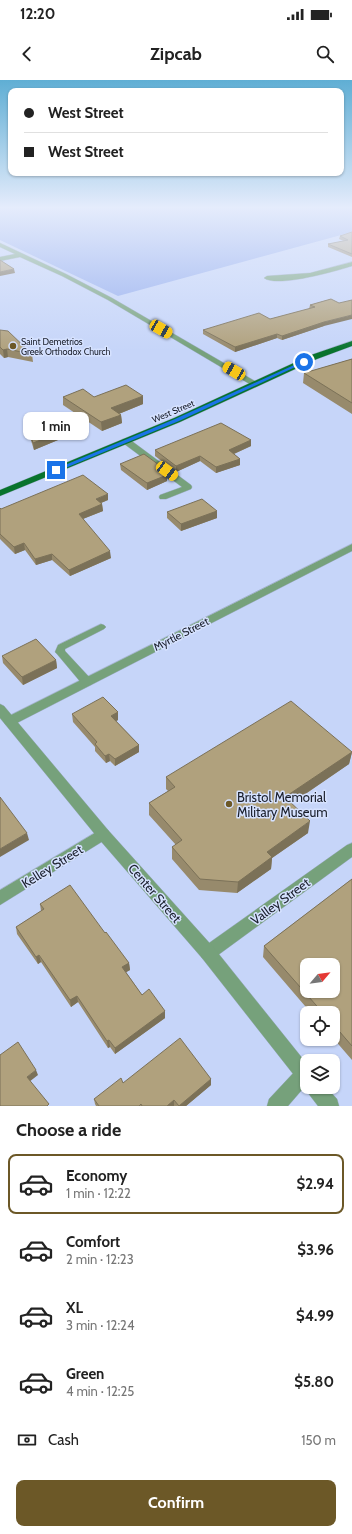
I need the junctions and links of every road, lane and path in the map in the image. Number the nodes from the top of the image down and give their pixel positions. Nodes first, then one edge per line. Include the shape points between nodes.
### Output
1 (16, 255) edge
2 (21, 255) edge
3 (0, 259) edge
4 (352, 264) edge
5 (341, 268) junction
6 (352, 271) edge
7 (267, 278) dead end
8 (352, 344) edge
9 (256, 384) junction
10 (126, 441) junction
11 (0, 493) edge
12 (163, 497) dead end
13 (352, 547) edge
14 (101, 627) dead end
15 (87, 682) junction
16 (0, 709) edge
17 (10, 721) junction
18 (103, 834) junction
19 (352, 849) edge
20 (0, 898) edge
21 (208, 953) junction
22 (300, 1070) edge
23 (300, 1086) edge
24 (320, 1094) edge
25 (276, 1106) edge
26 (330, 1106) edge

1 - 3 street
2 - 9 street via 110,299
4 - 5 street
5 - 6 street
5 - 7 street via 312,276
8 - 9 main road, West Street via 314,357
9 - 10 main road, West Street
10 - 11 main road, West Street
10 - 12 lane via 188,486
13 - 15 street, Myrtle Street
14 - 15 lane via 61,647 60,652
15 - 17 street, Myrtle Street
16 - 17 street, Center Street
17 - 18 street, Center Street
18 - 20 street, Kelley Street
18 - 21 street, Center Street
19 - 21 street, Valley Street
21 - 22 street, Center Street
23 - 25 street
24 - 26 street, Center Street

